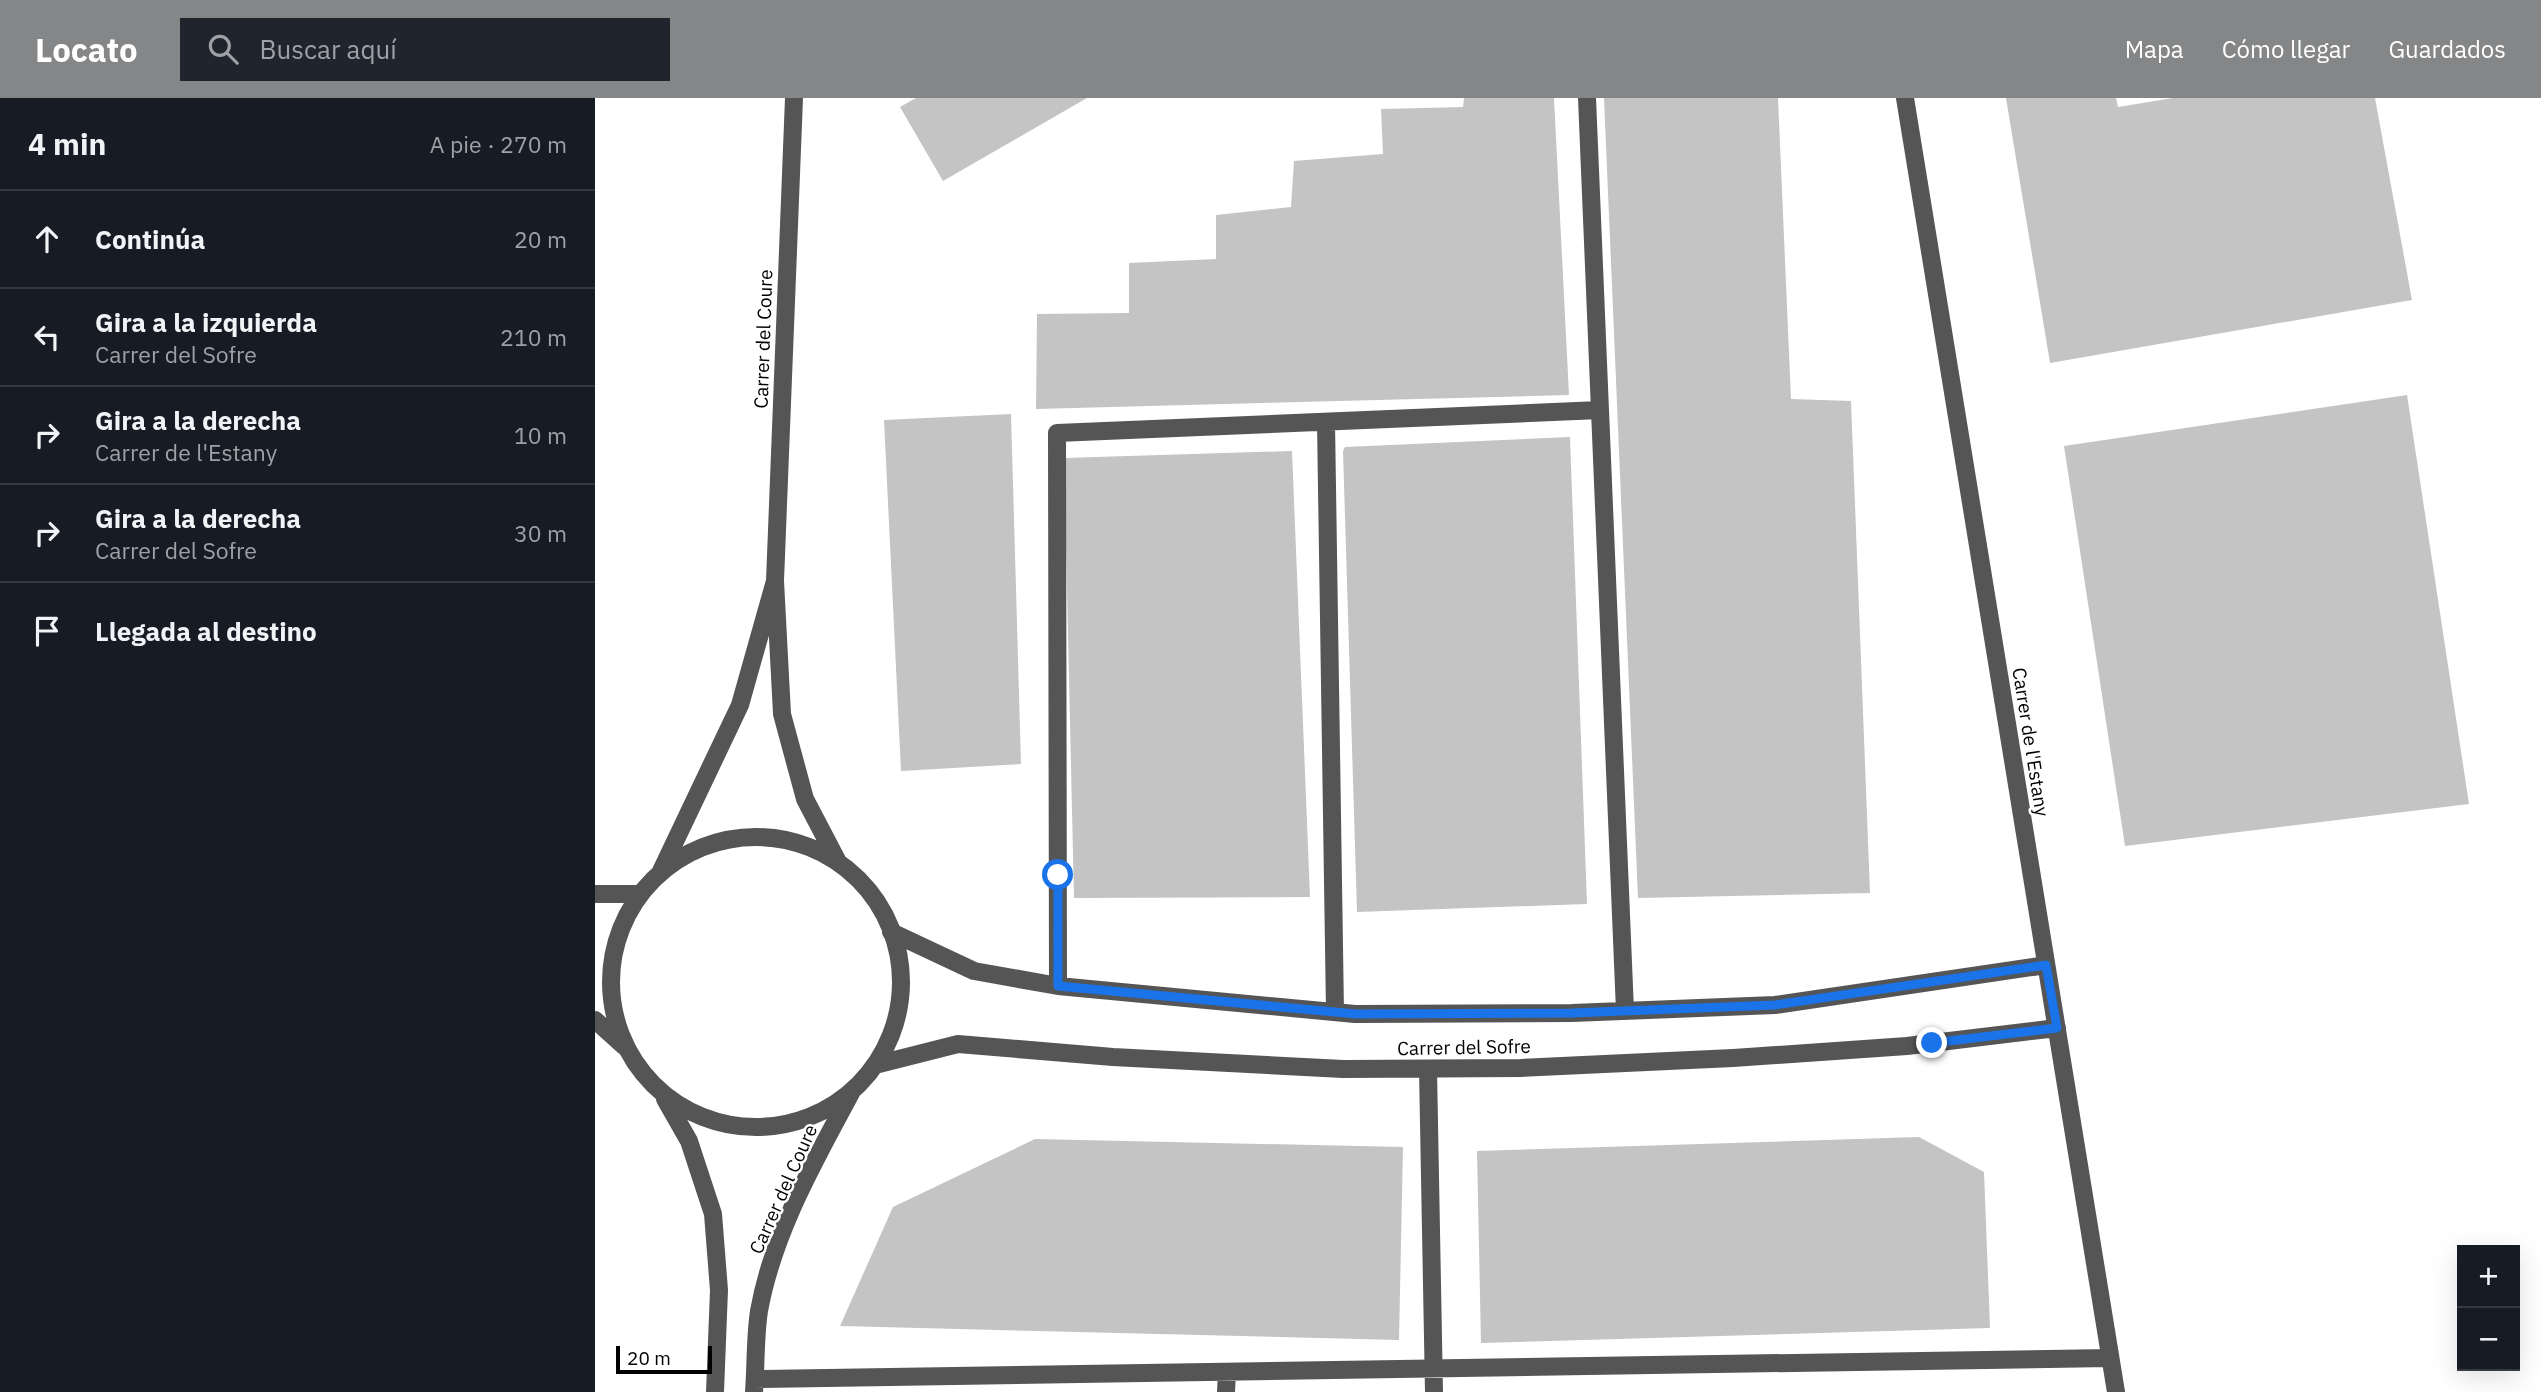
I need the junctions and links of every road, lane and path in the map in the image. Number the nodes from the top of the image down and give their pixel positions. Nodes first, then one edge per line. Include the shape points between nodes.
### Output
1 (794, 98) edge
2 (1587, 98) edge
3 (1905, 98) edge
4 (1600, 410) junction
5 (1326, 422) junction
6 (775, 581) junction
7 (838, 863) junction
8 (657, 879) junction
9 (595, 894) edge
10 (641, 894) junction
11 (891, 932) junction
12 (2046, 965) junction
13 (1058, 986) junction
14 (1625, 1011) junction
15 (1335, 1012) junction
16 (595, 1020) edge
17 (2057, 1028) junction
18 (625, 1046) junction
19 (874, 1065) junction
20 (1428, 1069) junction
21 (853, 1090) junction
22 (661, 1093) junction
23 (2111, 1358) junction
24 (1434, 1369) junction
25 (1227, 1372) junction
26 (828, 1385) edge
27 (754, 1386) edge
28 (715, 1392) edge
29 (1226, 1392) edge
30 (1434, 1392) edge
31 (2116, 1392) edge

1 - 6 street, Carrer del Coure
2 - 4 street
3 - 12 street, Carrer de l'Estany
4 - 5 street
4 - 14 street
5 - 13 street via 1057,433
5 - 15 street
6 - 7 street, Carrer del Coure via 782,713 805,799
6 - 8 street, Carrer del Coure via 740,705
7 - 8 street via 784,840 751,837 696,850 672,863
7 - 11 street via 860,881
8 - 10 street
9 - 10 street
10 - 18 street via 620,931 611,965 614,1015
11 - 13 street, Carrer del Sofre via 974,971
11 - 19 street via 900,968 900,995 888,1042
12 - 14 street, Carrer del Sofre via 1775,1005
12 - 17 street, Carrer de l'Estany
13 - 15 street, Carrer del Sofre
14 - 15 street, Carrer del Sofre
16 - 18 street
17 - 20 street, Carrer del Sofre via 1907,1046 1733,1058
17 - 23 street, Carrer de l'Estany
18 - 22 street
19 - 20 street, Carrer del Sofre via 958,1044 1343,1069
19 - 21 street
20 - 24 street
21 - 22 street via 821,1111 771,1127 710,1121
21 - 27 street, Carrer del Coure via 775,1250 759,1312
22 - 28 street, Carrer del Coure via 689,1141 713,1214 719,1290
23 - 24 street
23 - 31 street, Carrer de l'Estany
24 - 25 street
24 - 30 street
25 - 26 street
25 - 29 street
26 - 27 street

